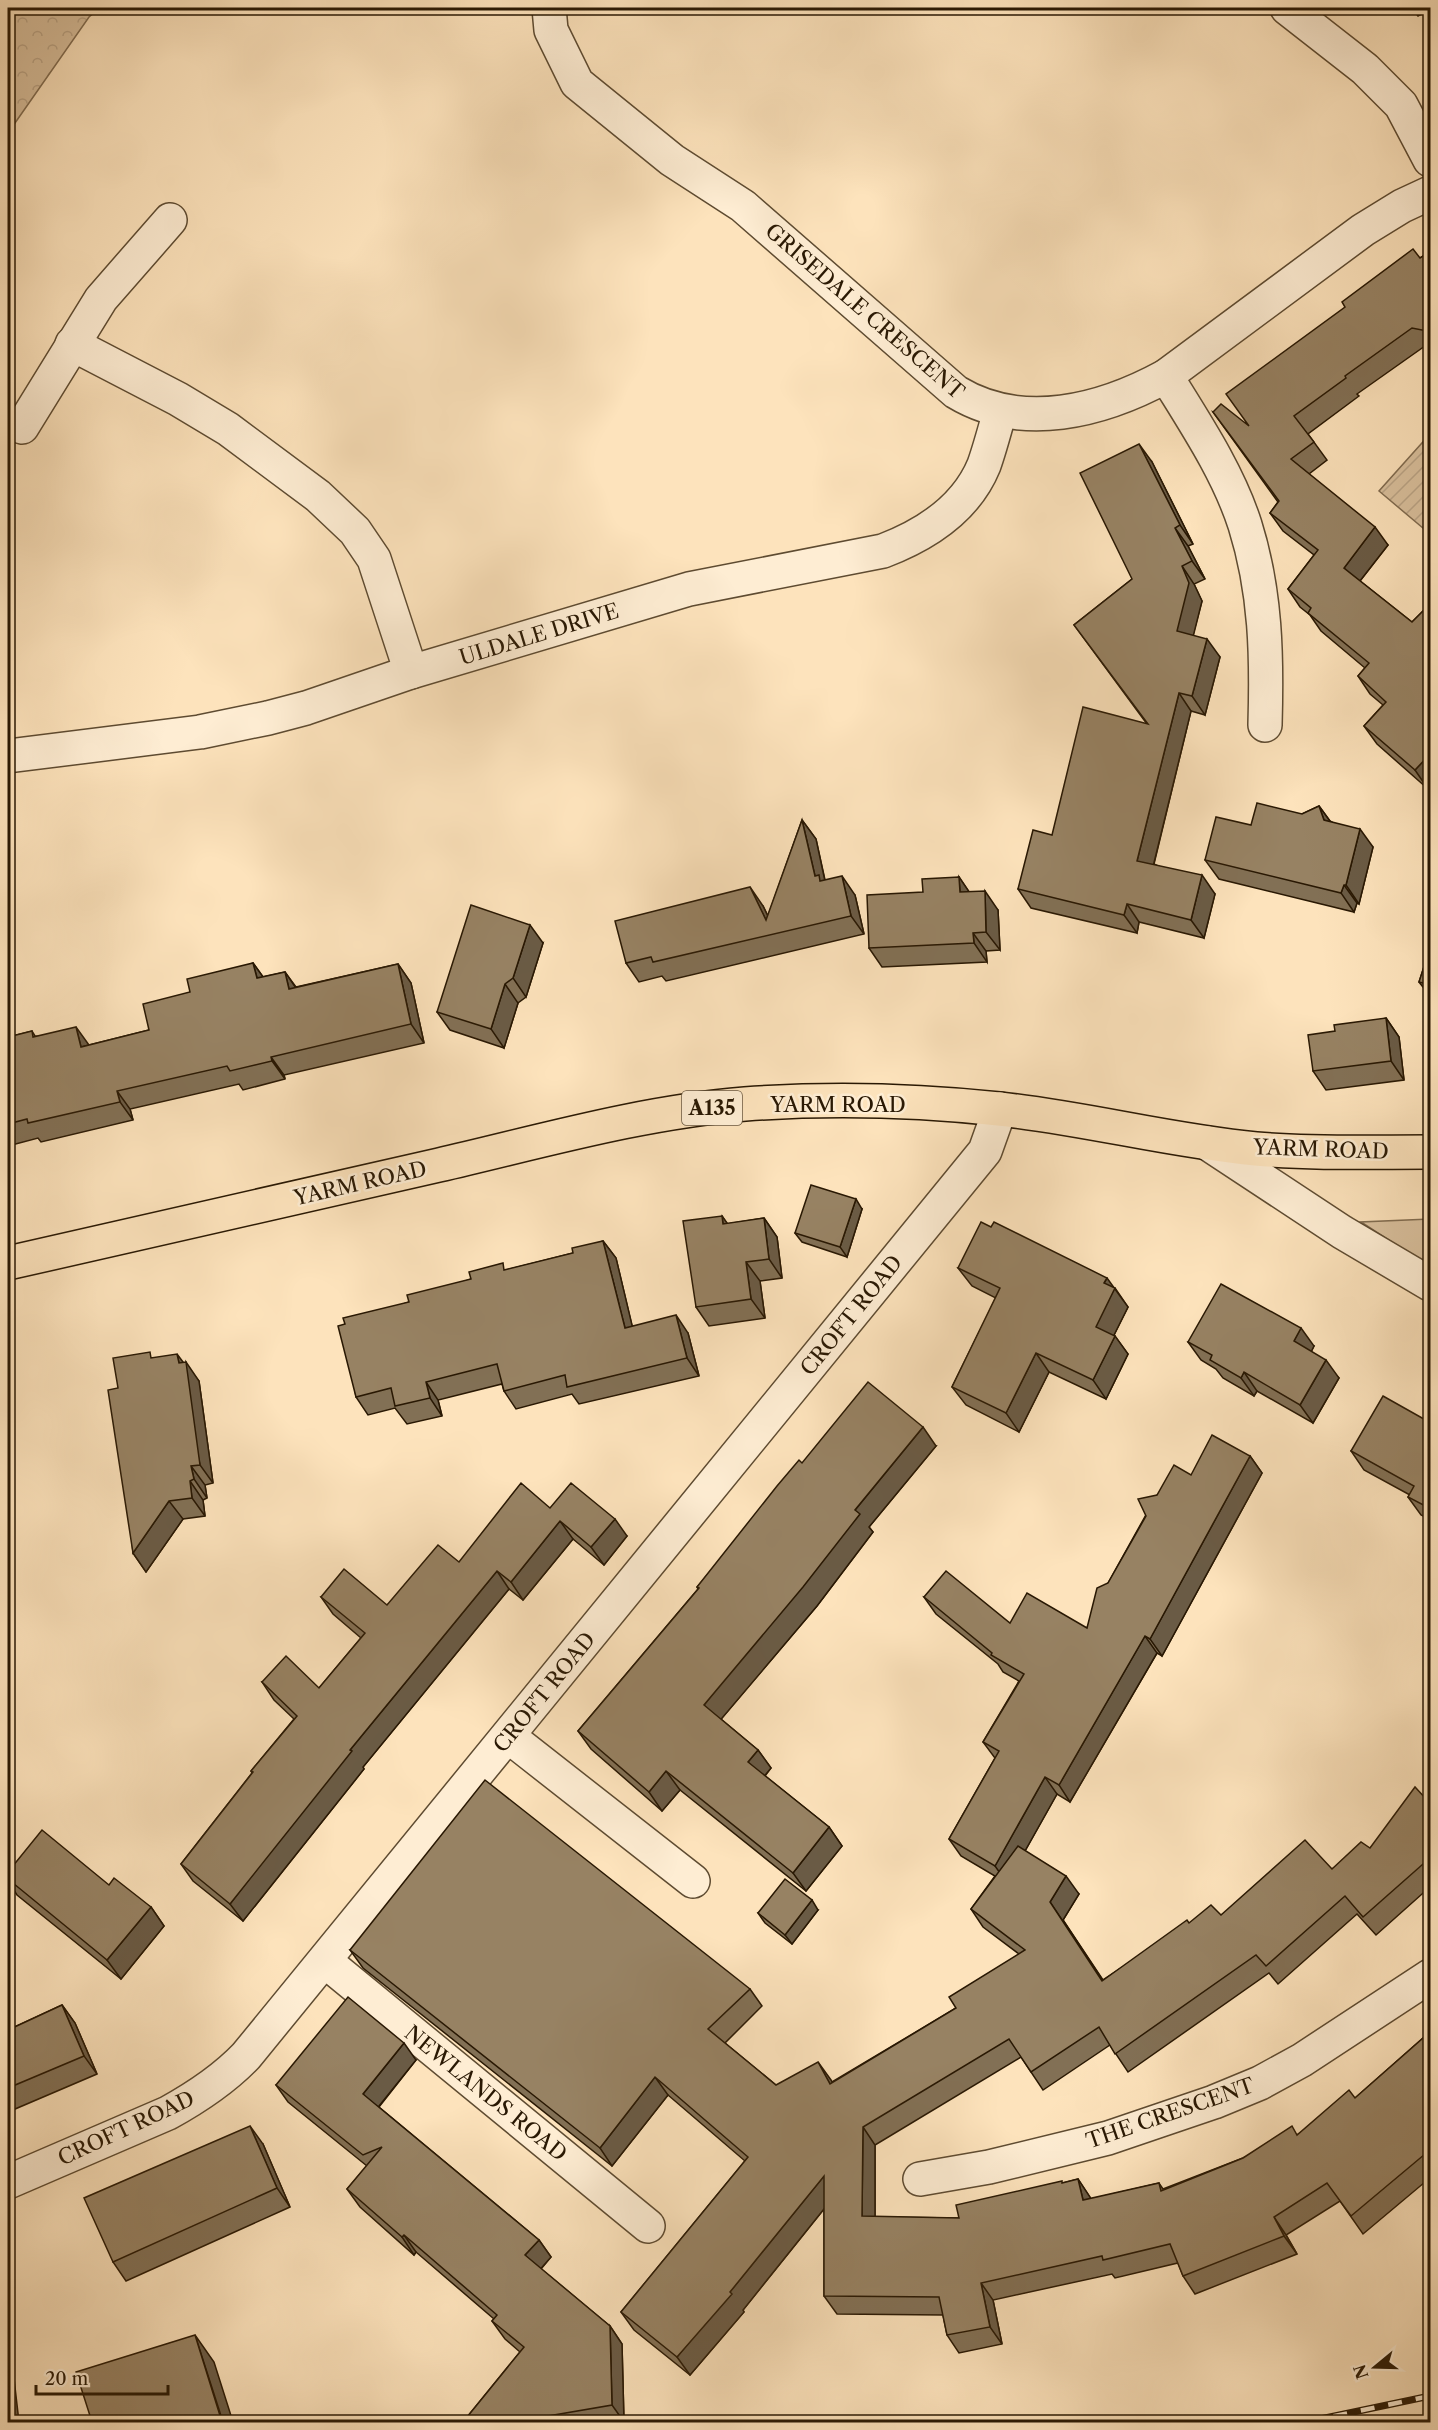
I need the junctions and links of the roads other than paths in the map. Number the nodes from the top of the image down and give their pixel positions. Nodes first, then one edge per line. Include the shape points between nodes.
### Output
1 (549, 8) edge
2 (1287, 8) edge
3 (1431, 160) edge
4 (1431, 193) edge
5 (170, 220) dead end
6 (72, 344) junction
7 (1166, 376) junction
8 (1000, 411) junction
9 (22, 426) dead end
10 (411, 672) junction
11 (1265, 724) dead end
12 (8, 756) edge
13 (1000, 1109) junction
14 (1207, 1143) junction
15 (1431, 1152) edge
16 (8, 1263) edge
17 (1431, 1284) edge
18 (508, 1736) junction
19 (693, 1881) dead end
20 (325, 1961) junction
21 (1431, 1976) edge
22 (920, 2179) dead end
23 (8, 2182) edge
24 (648, 2226) dead end

1 - 8 street, GRISEDALE CRESCENT via 550,30 577,84 672,160 743,206 956,392
2 - 3 street via 1365,69 1401,105
4 - 7 street, GRISEDALE CRESCENT via 1363,230
5 - 6 street via 101,299
6 - 9 street
6 - 10 street via 228,429 292,474 355,531 374,559
7 - 8 street, GRISEDALE CRESCENT via 1138,392 1070,411
7 - 11 street via 1211,453 1250,542 1262,596 1267,654
8 - 10 street, ULDALE DRIVE via 983,467 962,500 950,514 904,543 883,551 689,589
10 - 12 street, ULDALE DRIVE via 306,708 200,732
13 - 14 main road, YARM ROAD / A135
13 - 16 main road, YARM ROAD / A135 via 835,1102 745,1104 689,1112
13 - 18 street, CROFT ROAD via 985,1151
14 - 15 main road, YARM ROAD / A135 via 1298,1152
14 - 17 street via 1335,1228
18 - 19 street
18 - 20 street, CROFT ROAD
20 - 23 street, CROFT ROAD via 246,2056 210,2088 168,2113
20 - 24 street, NEWLANDS ROAD
21 - 22 street, THE CRESCENT via 1302,2060 1215,2102 1108,2138

